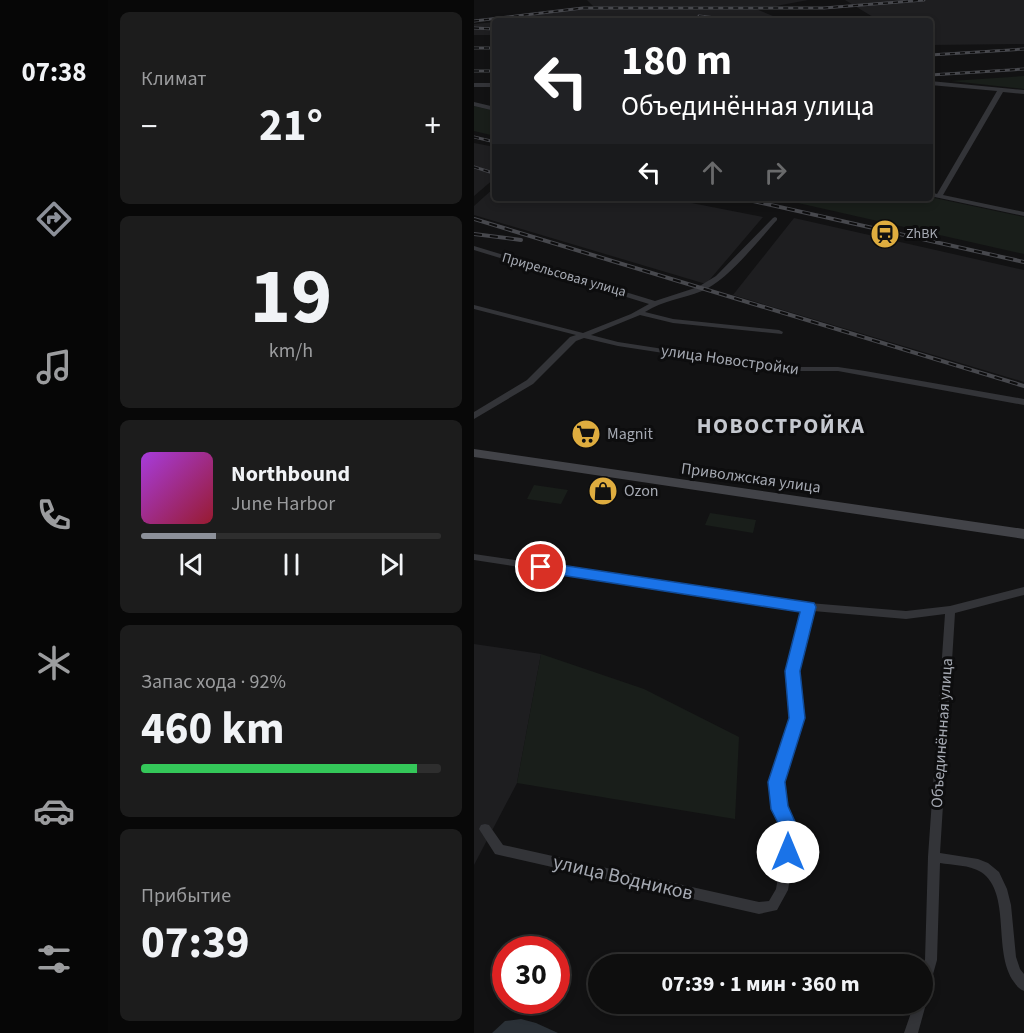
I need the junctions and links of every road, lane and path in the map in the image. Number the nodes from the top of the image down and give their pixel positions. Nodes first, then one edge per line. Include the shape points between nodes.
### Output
1 (933, 83) edge
2 (474, 85) edge
3 (492, 85) edge
4 (1000, 90) junction
5 (1024, 93) edge
6 (474, 104) edge
7 (492, 108) edge
8 (933, 194) edge
9 (939, 195) junction
10 (1024, 214) edge
11 (775, 219) dead end
12 (474, 248) edge
13 (655, 303) junction
14 (474, 307) edge
15 (639, 313) junction
16 (779, 332) dead end
17 (583, 336) junction
18 (1024, 402) edge
19 (474, 416) edge
20 (474, 453) edge
21 (1024, 534) edge
22 (474, 557) edge
23 (1023, 594) edge
24 (809, 607) junction
25 (950, 610) junction
26 (485, 829) dead end
27 (934, 857) junction
28 (930, 954) edge
29 (1024, 985) edge
30 (917, 1014) edge
31 (911, 1033) edge

1 - 4 street
2 - 3 street
4 - 5 street
4 - 9 street
6 - 7 street
8 - 9 street
9 - 10 street
11 - 13 street via 719,278 701,289
12 - 13 street, Прирельсовая улица
13 - 15 street
14 - 17 street, улица Новостройки
15 - 16 street, Прирельсовая улица via 673,321
15 - 17 street
17 - 18 street, улица Новостройки via 781,369 865,373
17 - 19 street via 573,339 530,382
20 - 21 main road, Приволжская улица
22 - 24 street
23 - 25 street
24 - 25 street via 906,615
24 - 26 street, улица Водников via 793,671 797,718 777,782 780,809 792,833 782,890 773,906 759,908 499,850
25 - 27 street, Объединённая улица
27 - 28 street, Объединённая улица
27 - 29 street via 983,867 995,875 1001,891 1011,966
30 - 31 street

